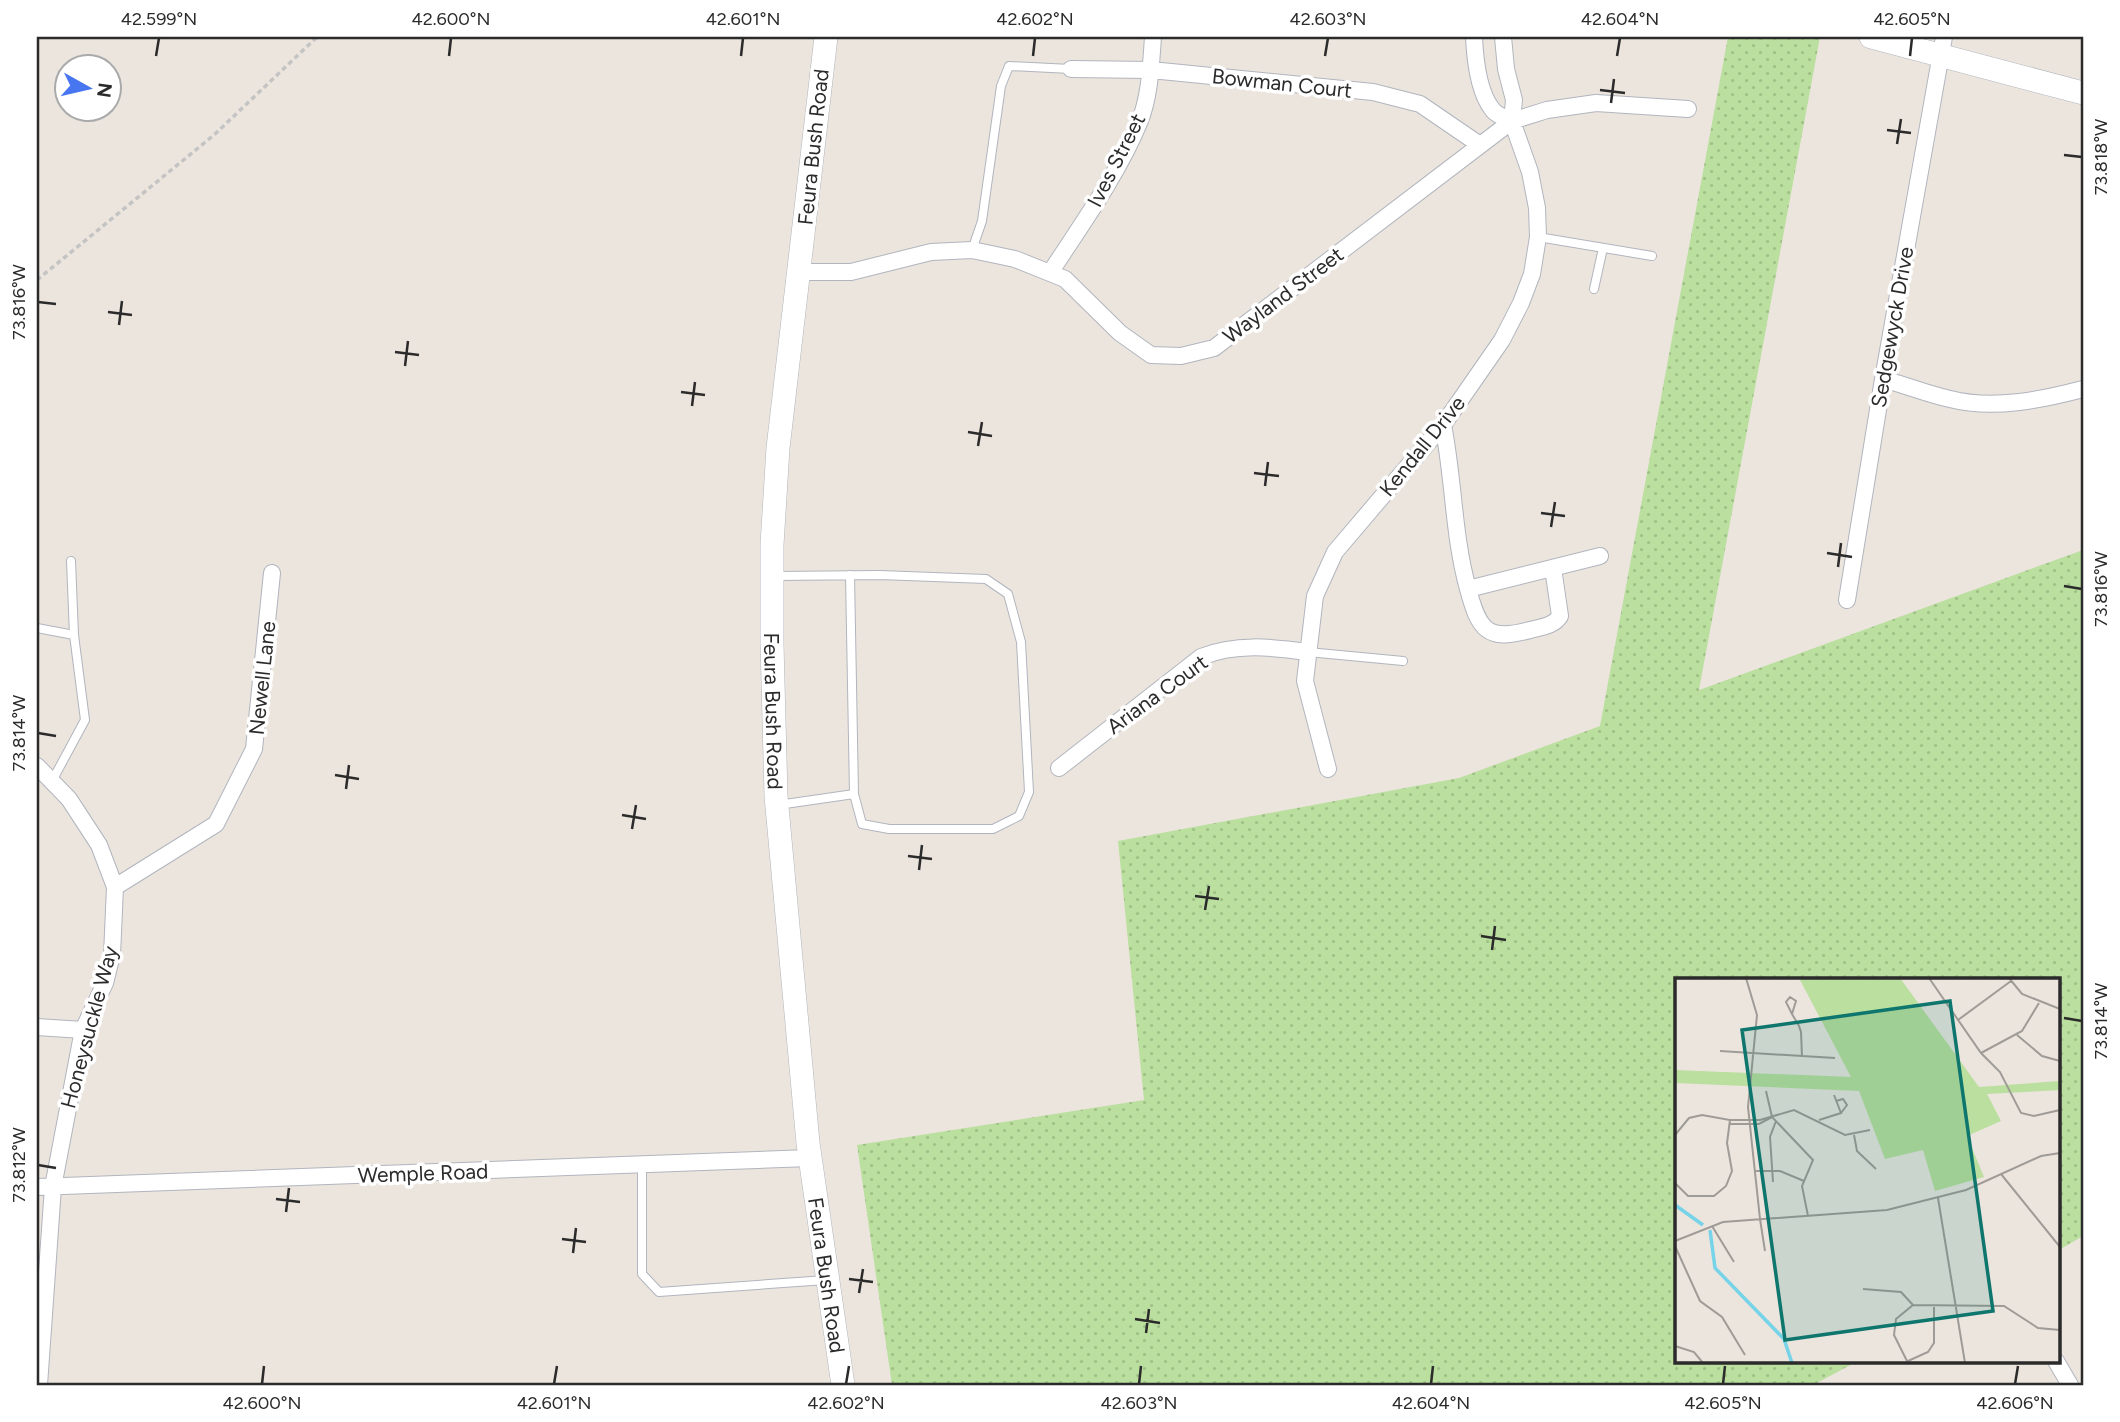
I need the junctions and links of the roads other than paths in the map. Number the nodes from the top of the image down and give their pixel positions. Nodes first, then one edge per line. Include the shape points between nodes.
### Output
1 (826, 37) edge
2 (1153, 37) edge
3 (1474, 37) edge
4 (1503, 37) edge
5 (1871, 37) edge
6 (1942, 46) edge
7 (1071, 69) joint
8 (1151, 70) junction
9 (2083, 93) edge
10 (1688, 109) dead end
11 (1511, 121) junction
12 (1479, 145) junction
13 (1538, 237) junction
14 (1603, 248) junction
15 (972, 250) junction
16 (1652, 256) dead end
17 (799, 272) junction
18 (1050, 273) junction
19 (1594, 289) dead end
20 (1883, 379) junction
21 (2083, 389) edge
22 (1443, 425) junction
23 (1600, 556) dead end
24 (71, 561) dead end
25 (1553, 568) junction
26 (272, 573) dead end
27 (850, 575) junction
28 (772, 576) junction
29 (1468, 589) junction
30 (1847, 600) dead end
31 (37, 628) edge
32 (74, 635) junction
33 (1308, 652) junction
34 (1404, 661) dead end
35 (37, 766) edge
36 (1059, 768) dead end
37 (1328, 769) dead end
38 (52, 781) junction
39 (855, 794) junction
40 (777, 806) junction
41 (115, 887) junction
42 (37, 1027) edge
43 (83, 1030) junction
44 (810, 1158) junction
45 (642, 1165) junction
46 (45, 1187) edge
47 (826, 1280) junction
48 (2057, 1362) edge
49 (39, 1385) edge
50 (843, 1385) edge
51 (2070, 1385) edge

1 - 17 main road, Feura Bush Road
2 - 8 street, Ives Street
3 - 11 street, Kendall Drive via 1475,58 1493,111
4 - 11 street, Kendall Drive via 1514,100
5 - 6 main road
6 - 9 main road
6 - 20 street, Sedgewyck Drive
7 - 8 street, Bowman Court
7 - 15 lane via 1009,66 1001,86 982,221
8 - 12 street, Bowman Court via 1373,92 1420,104
8 - 18 street, Ives Street via 1140,121
10 - 11 street, Wayland Street via 1596,103
11 - 12 street, Wayland Street
11 - 13 street, Kendall Drive via 1530,172
12 - 18 street, Wayland Street via 1214,348 1181,356 1151,355 1120,333 1065,279
13 - 14 lane
13 - 22 street, Kendall Drive via 1521,303 1502,340
14 - 16 lane
14 - 19 lane
15 - 17 street, Wayland Street via 931,252 851,272
15 - 18 street, Wayland Street via 1015,259
17 - 28 main road, Feura Bush Road via 778,448
20 - 21 street via 1952,400 2000,404
20 - 30 street, Sedgewyck Drive
22 - 29 street via 1451,464 1456,545
22 - 33 street, Kendall Drive via 1335,552 1315,596
23 - 25 street
24 - 32 lane
25 - 29 street
25 - 29 street via 1560,616 1550,624 1516,634 1497,636 1484,629
26 - 41 street, Newell Lane via 254,749 222,814 216,824
27 - 28 lane
27 - 39 lane
27 - 39 lane via 986,579 1008,594 1021,642 1029,792 1019,816 993,829 889,829 862,824
28 - 40 main road, Feura Bush Road
31 - 32 lane
32 - 38 lane via 85,720
33 - 34 lane
33 - 36 street, Ariana Court via 1249,648 1201,657
33 - 37 street, Kendall Drive via 1305,681
35 - 38 street, Honeysuckle Way
38 - 41 street, Honeysuckle Way via 100,845
39 - 40 lane
40 - 44 main road, Feura Bush Road
41 - 43 street, Honeysuckle Way via 112,955 105,983
42 - 43 street
43 - 46 street, Honeysuckle Way
44 - 45 street, Wemple Road
44 - 47 main road, Feura Bush Road
45 - 46 street, Wemple Road
45 - 47 lane via 642,1273 659,1292
46 - 49 street, Honeysuckle Way
47 - 50 main road, Feura Bush Road
48 - 51 street

